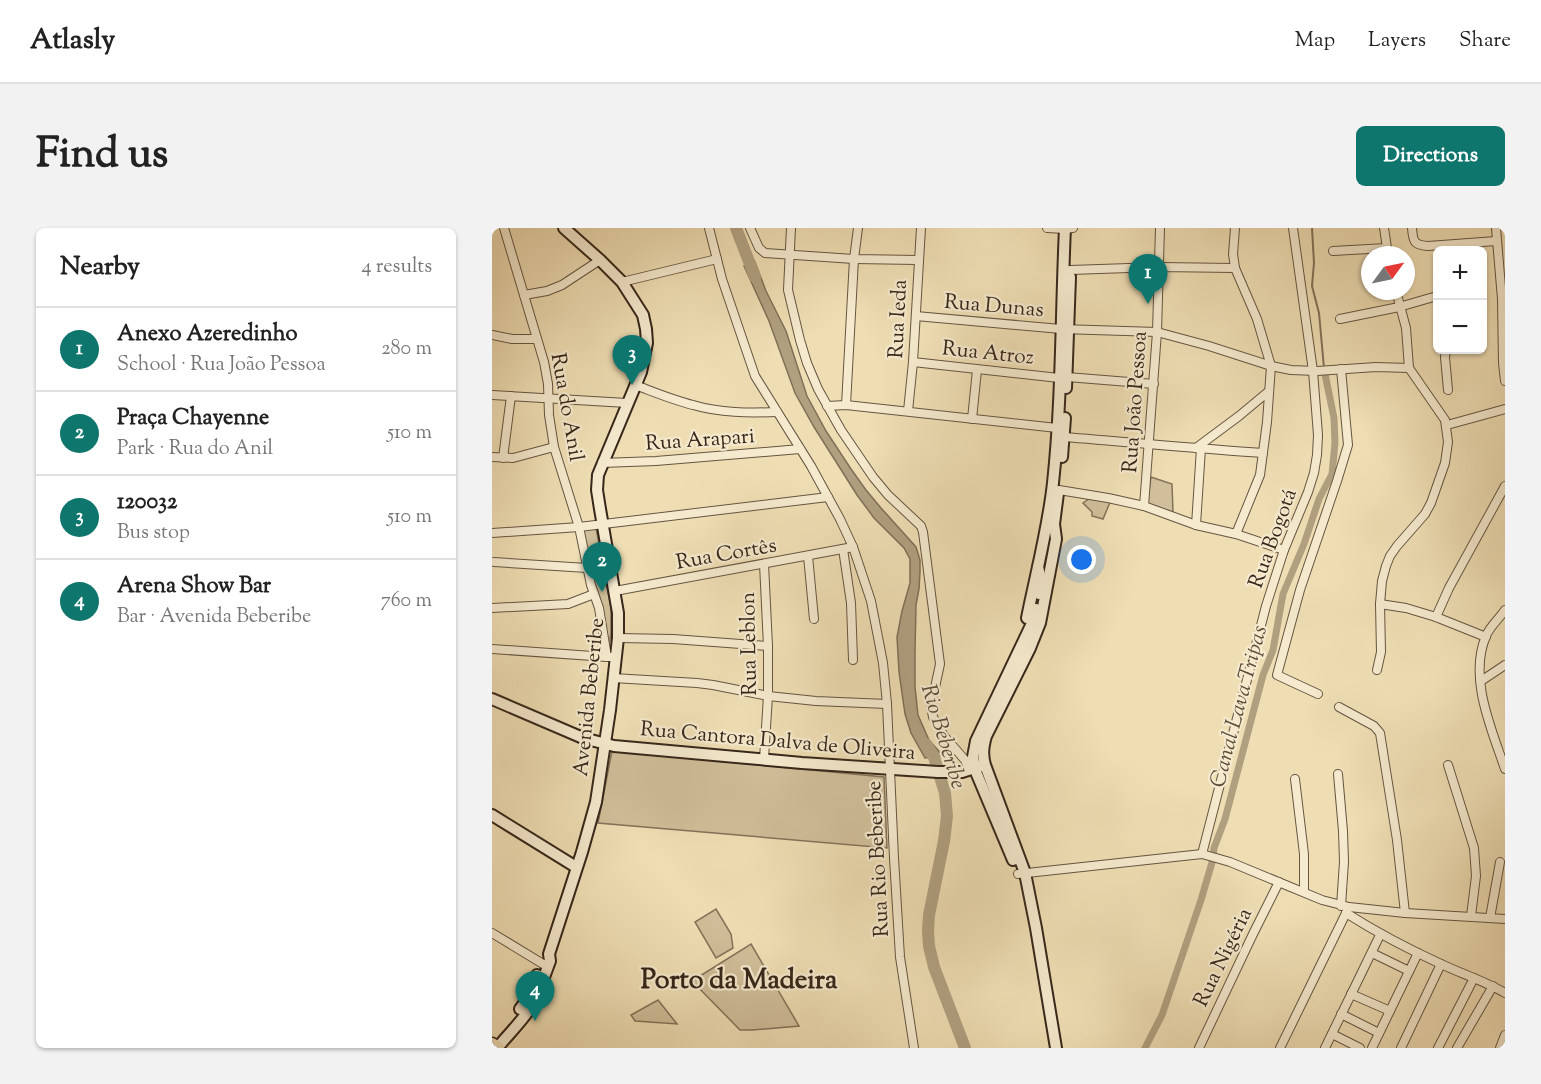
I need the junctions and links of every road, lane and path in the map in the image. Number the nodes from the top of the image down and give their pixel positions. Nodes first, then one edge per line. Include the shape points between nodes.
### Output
1 (504, 228) edge
2 (564, 228) edge
3 (708, 228) edge
4 (750, 228) edge
5 (791, 228) edge
6 (858, 228) edge
7 (921, 228) edge
8 (1047, 228) edge
9 (1069, 228) edge
10 (1160, 228) edge
11 (1235, 228) edge
12 (1293, 228) edge
13 (1384, 228) edge
14 (1412, 228) edge
15 (1496, 228) edge
16 (1496, 241) junction
17 (1386, 246) edge
18 (1361, 251) edge
19 (1333, 252) dead end
20 (789, 254) junction
21 (717, 259) junction
22 (854, 259) junction
23 (600, 260) junction
24 (918, 260) junction
25 (1159, 267) junction
26 (1235, 268) junction
27 (1070, 270) junction
28 (622, 282) junction
29 (524, 295) junction
30 (1433, 297) edge
31 (1504, 299) edge
32 (1398, 300) edge
33 (1399, 307) junction
34 (916, 316) junction
35 (1340, 319) dead end
36 (1065, 329) junction
37 (1157, 332) junction
38 (492, 335) edge
39 (537, 339) junction
40 (1445, 354) edge
41 (913, 362) junction
42 (1270, 366) junction
43 (1409, 368) junction
44 (1341, 369) junction
45 (977, 370) junction
46 (1315, 371) junction
47 (1063, 378) junction
48 (1505, 381) edge
49 (1154, 384) junction
50 (635, 385) junction
51 (1448, 390) dead end
52 (1269, 391) junction
53 (492, 395) edge
54 (511, 396) junction
55 (548, 398) junction
56 (627, 403) junction
57 (846, 405) junction
58 (827, 406) junction
59 (1505, 409) edge
60 (908, 411) junction
61 (777, 412) junction
62 (972, 419) junction
63 (1447, 425) junction
64 (1060, 432) junction
65 (1148, 443) junction
66 (554, 447) junction
67 (1198, 448) junction
68 (800, 449) junction
69 (1263, 453) junction
70 (492, 457) edge
71 (503, 458) junction
72 (602, 463) junction
73 (1505, 486) edge
74 (1059, 490) junction
75 (828, 497) junction
76 (1144, 506) junction
77 (603, 523) junction
78 (1196, 525) junction
79 (579, 527) junction
80 (492, 533) edge
81 (1236, 534) junction
82 (853, 547) junction
83 (843, 549) junction
84 (1284, 550) junction
85 (808, 556) junction
86 (494, 562) dead end
87 (764, 564) junction
88 (610, 566) junction
89 (587, 568) junction
90 (615, 591) junction
91 (594, 594) junction
92 (1380, 604) junction
93 (492, 608) edge
94 (1505, 610) edge
95 (1436, 617) junction
96 (814, 619) dead end
97 (1486, 637) junction
98 (618, 638) junction
99 (768, 646) junction
100 (492, 649) edge
101 (611, 657) junction
102 (853, 660) dead end
103 (1504, 668) edge
104 (1377, 669) dead end
105 (613, 678) junction
106 (1480, 681) junction
107 (1318, 694) dead end
108 (768, 696) junction
109 (492, 699) edge
110 (887, 704) junction
111 (1339, 706) dead end
112 (604, 744) junction
113 (764, 759) junction
114 (1448, 765) dead end
115 (976, 768) junction
116 (890, 769) junction
117 (1505, 769) edge
118 (1338, 774) dead end
119 (1295, 779) dead end
120 (492, 815) edge
121 (1202, 854) junction
122 (1500, 862) dead end
123 (576, 867) junction
124 (1022, 873) junction
125 (1279, 882) junction
126 (1304, 892) junction
127 (1345, 909) junction
128 (1405, 913) junction
129 (1471, 916) junction
130 (1490, 918) junction
131 (1505, 919) edge
132 (492, 933) edge
133 (1380, 935) junction
134 (1372, 953) junction
135 (1418, 953) junction
136 (1441, 964) junction
137 (545, 965) junction
138 (1409, 971) junction
139 (1474, 978) junction
140 (1493, 986) junction
141 (1505, 992) edge
142 (1351, 994) junction
143 (1390, 1011) junction
144 (1341, 1014) junction
145 (1379, 1033) junction
146 (1332, 1034) junction
147 (1505, 1035) edge
148 (492, 1043) edge
149 (498, 1048) edge
150 (914, 1048) edge
151 (1049, 1048) edge
152 (1056, 1048) edge
153 (1199, 1048) edge
154 (1280, 1048) edge
155 (1325, 1048) edge
156 (1360, 1048) edge
157 (1372, 1048) edge
158 (1401, 1048) edge
159 (1438, 1048) edge
160 (1457, 1048) edge
161 (1500, 1048) edge

1 - 29 street, Rua do Anil
2 - 23 main road, Avenida Beberibe
3 - 21 street, Rua Rio Beberibe
4 - 20 street via 765,253
5 - 20 street
6 - 22 street
7 - 24 street, Rua Ieda
8 - 9 street
9 - 27 main road
9 - 36 main road
10 - 25 street, Rua João Pessoa
11 - 26 street
12 - 46 street, Rua Bogotá
13 - 17 street
14 - 16 street via 1413,240 1419,245
15 - 16 street
16 - 31 street
18 - 19 street
20 - 22 street
20 - 58 street via 788,290 798,330 807,363
21 - 28 street
21 - 61 street, Rua Rio Beberibe via 755,376
22 - 24 street
22 - 57 street
23 - 28 main road, Avenida Beberibe
23 - 29 street via 562,285
24 - 34 street, Rua Ieda
25 - 26 street
25 - 27 street
25 - 37 street, Rua João Pessoa
26 - 42 street via 1257,320
27 - 36 main road
28 - 50 main road, Avenida Beberibe via 643,315 646,329 646,355
29 - 39 street, Rua do Anil
30 - 33 street
31 - 48 street
32 - 33 street
33 - 35 street
33 - 43 street via 1406,328
34 - 36 street, Rua Dunas via 940,315
34 - 41 street, Rua Ieda
36 - 37 street, Rua Dunas
36 - 47 main road
37 - 42 street, Rua Dunas
37 - 49 street, Rua João Pessoa
38 - 39 street
39 - 55 street, Rua do Anil
40 - 51 street
41 - 45 street, Rua Atroz
41 - 60 street, Rua Ieda
42 - 46 street, Rua Dunas
42 - 52 street
43 - 44 street, Rua Dunas
43 - 63 street
44 - 46 street, Rua Dunas
44 - 107 street via 1348,445 1300,590 1277,675
45 - 47 street, Rua Atroz
45 - 62 street
46 - 84 street, Rua Bogotá via 1318,435 1314,473
47 - 49 street, Rua Atroz
47 - 64 main road
49 - 65 street, Rua João Pessoa
50 - 56 main road, Avenida Beberibe
50 - 61 street via 707,408
52 - 67 street
52 - 69 street
53 - 54 street
54 - 55 street
54 - 71 street
55 - 56 street
55 - 66 street, Rua do Anil
56 - 72 main road, Avenida Beberibe
57 - 58 street
57 - 60 street
58 - 115 street via 873,477 921,526 940,664 931,706 933,717 944,736
59 - 63 street
60 - 62 street
61 - 68 street, Rua Rio Beberibe
62 - 64 street
63 - 92 street via 1444,463 1431,502 1390,556
64 - 65 street
64 - 74 main road
64 - 115 main road via 1023,640 976,741
65 - 67 street
65 - 76 street, Rua João Pessoa
66 - 71 street
66 - 79 street, Rua do Anil
67 - 69 street
67 - 78 street
68 - 72 street, Rua Arapari
68 - 75 street, Rua Rio Beberibe
69 - 81 street via 1260,475
70 - 71 street
72 - 77 main road, Avenida Beberibe via 597,490
73 - 95 street
74 - 76 street
74 - 115 main road via 1056,539 1040,623
75 - 77 street
75 - 82 street, Rua Rio Beberibe
76 - 78 street
77 - 79 street
77 - 88 main road, Avenida Beberibe
78 - 81 street
79 - 80 street
79 - 89 street, Rua do Anil
81 - 84 street
82 - 83 street, Rua Cortês
82 - 110 street, Rua Rio Beberibe via 871,601
83 - 85 street, Rua Cortês
83 - 102 street via 851,603
84 - 121 street, Rua Bogotá
85 - 87 street, Rua Cortês
85 - 96 street
86 - 89 street
87 - 90 street, Rua Cortês
87 - 99 street, Rua Leblon
88 - 89 street
88 - 90 main road, Avenida Beberibe
89 - 91 street, Rua do Anil
90 - 98 main road, Avenida Beberibe
91 - 93 street via 568,604
91 - 101 street, Rua do Anil
92 - 95 street
92 - 104 street
94 - 97 street
95 - 97 street
97 - 106 street
98 - 99 street
98 - 101 main road, Avenida Beberibe
99 - 108 street, Rua Leblon
100 - 101 street
101 - 105 main road, Avenida Beberibe
103 - 106 street
105 - 108 street via 713,685
105 - 112 main road, Avenida Beberibe
106 - 117 street via 1484,707
108 - 110 street
108 - 113 street, Rua Leblon
109 - 112 main road, Rua Cantora Dalva de Oliveira
110 - 116 street, Rua Rio Beberibe
111 - 128 street via 1380,733
112 - 113 main road, Rua Cantora Dalva de Oliveira
112 - 123 main road, Avenida Beberibe via 601,803
113 - 116 main road, Rua Cantora Dalva de Oliveira
114 - 129 street via 1474,848 1476,876
115 - 116 main road, Rua Cantora Dalva de Oliveira via 953,772
115 - 124 main road
116 - 150 street, Rua Rio Beberibe via 900,957
118 - 127 street
119 - 126 street via 1304,854
120 - 123 main road
121 - 124 street
121 - 125 street
122 - 130 street
123 - 137 main road, Avenida Beberibe via 550,961
124 - 151 main road
124 - 152 main road via 1036,928
125 - 126 street
125 - 153 street, Rua Nigéria
126 - 127 street
127 - 128 street
127 - 133 street
127 - 154 street
128 - 129 street
129 - 130 street
130 - 131 street
132 - 137 street
133 - 134 street
133 - 135 street
134 - 138 street
134 - 142 street
135 - 136 street
135 - 138 street
136 - 139 street
136 - 158 street
137 - 148 main road, Avenida Beberibe via 526,1001
137 - 149 main road, Avenida Beberibe via 530,1009
138 - 143 street
139 - 140 street
139 - 159 street
140 - 141 street
140 - 160 street
142 - 143 street
142 - 144 street
143 - 145 street
144 - 145 street
144 - 146 street
145 - 157 street
146 - 155 street
146 - 156 street
147 - 161 street
148 - 149 main road

